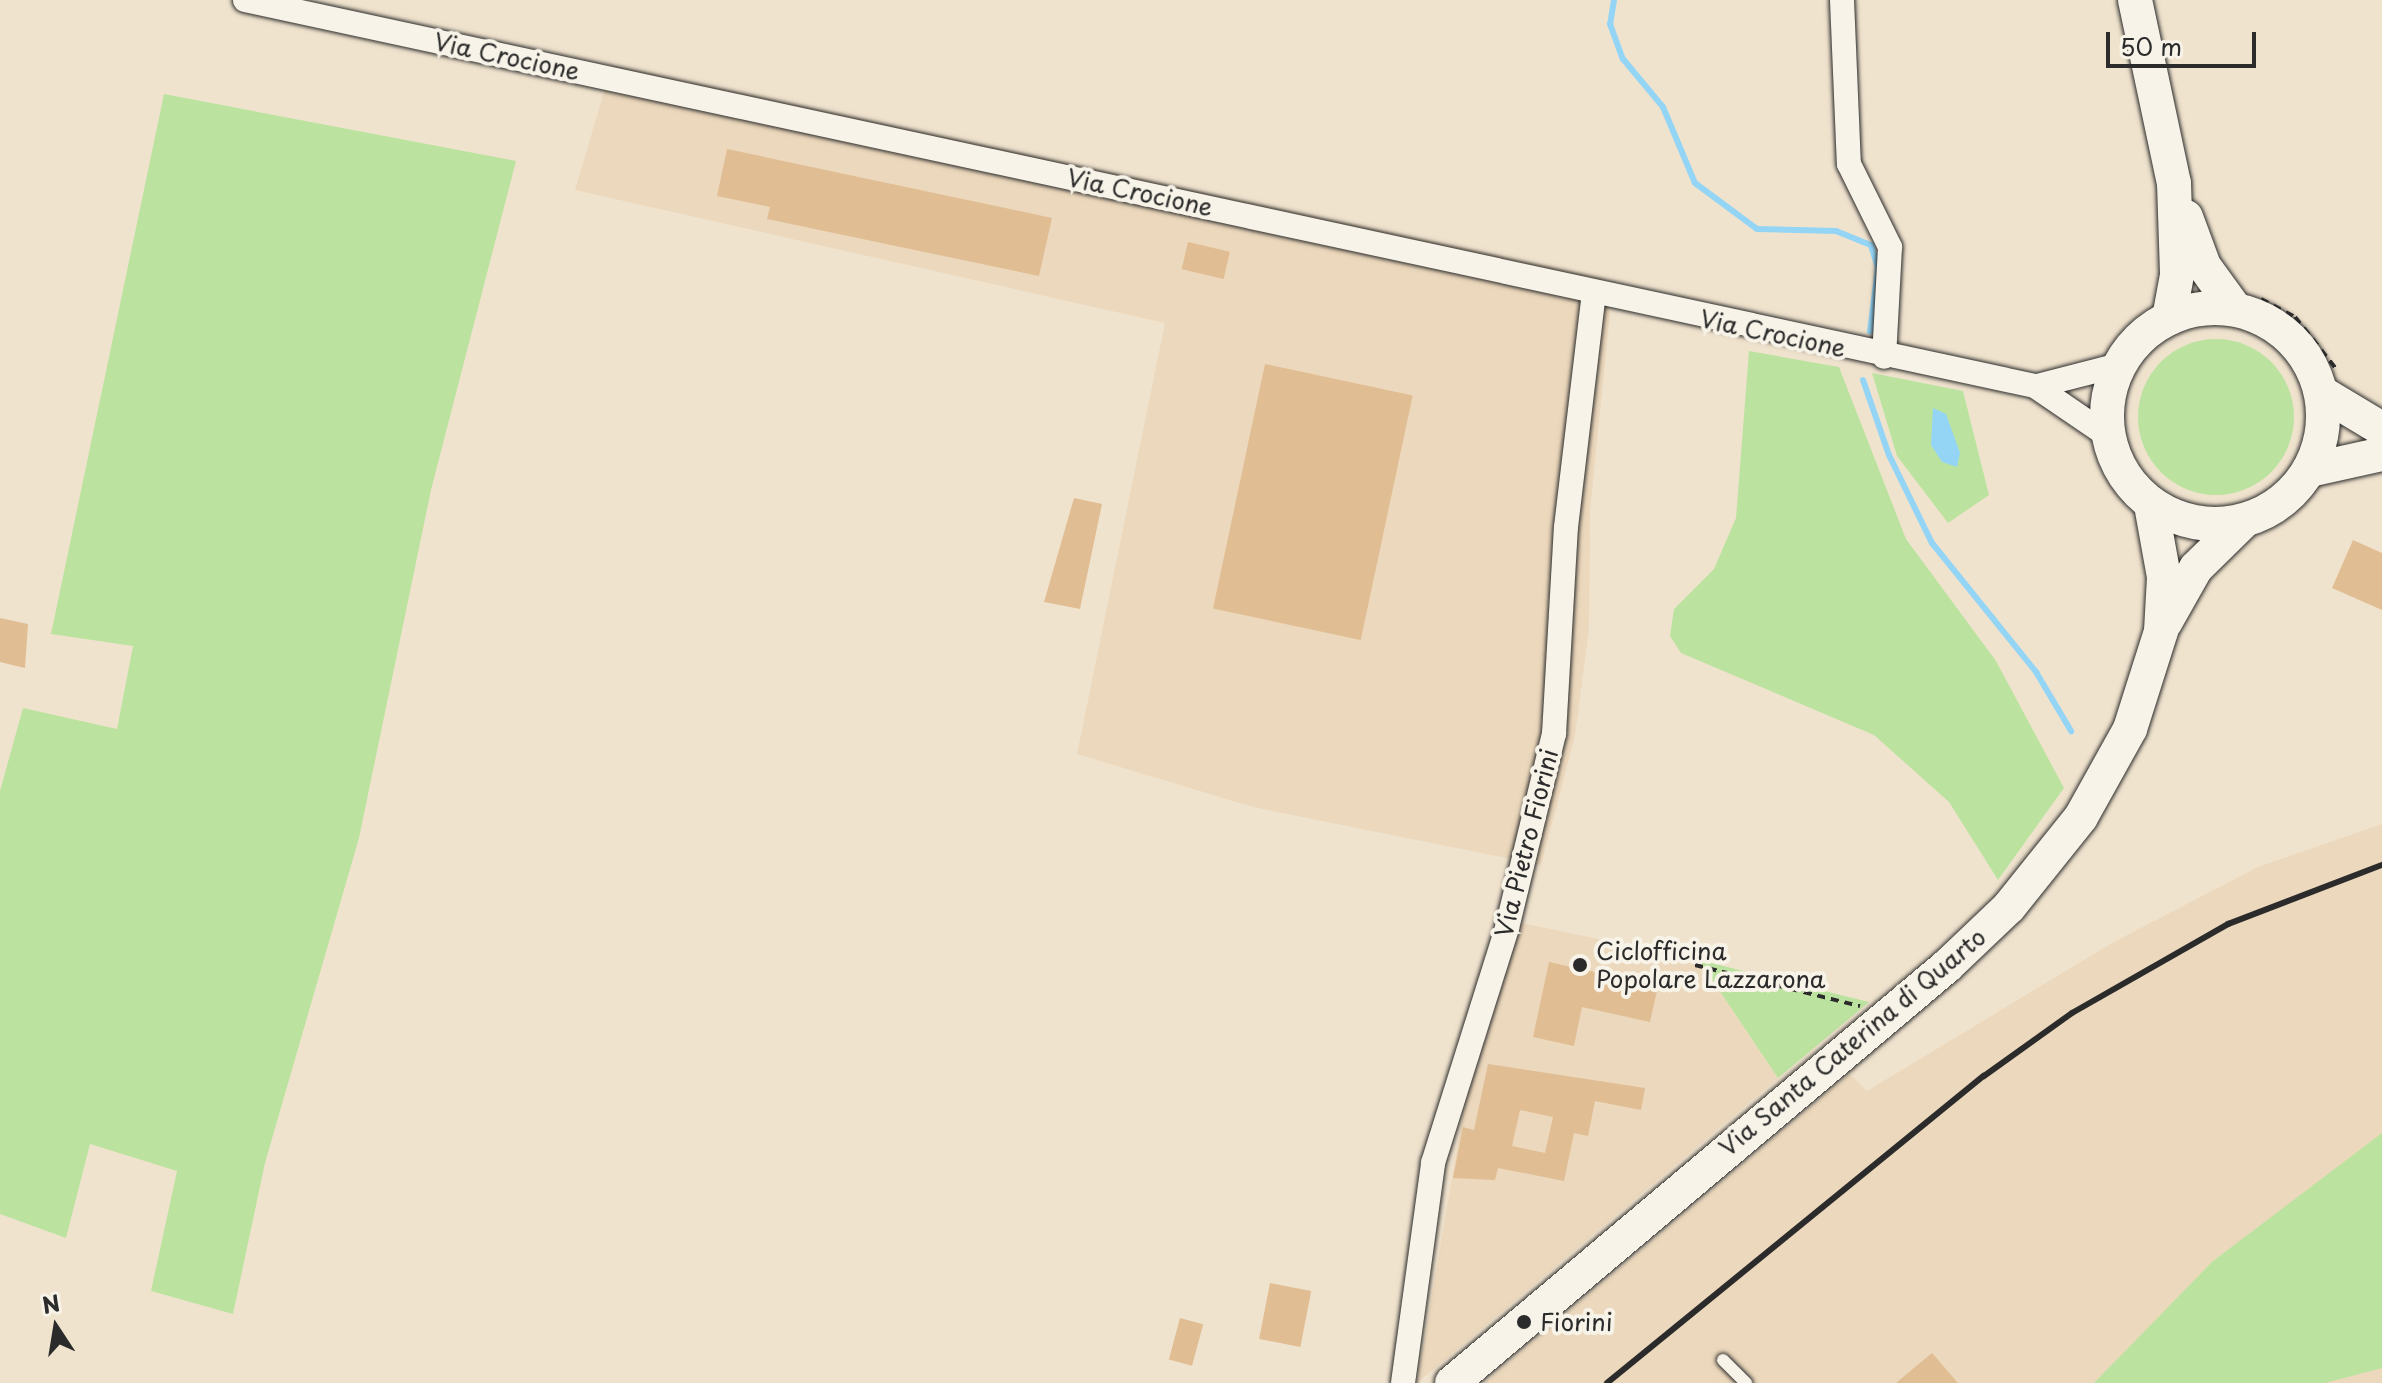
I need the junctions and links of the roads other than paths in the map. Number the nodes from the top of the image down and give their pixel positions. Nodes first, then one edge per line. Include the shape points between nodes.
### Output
1 (245, 0) edge
2 (1842, 0) edge
3 (2135, 0) edge
4 (2174, 183) junction
5 (1594, 292) junction
6 (2241, 301) junction
7 (2169, 318) junction
8 (1884, 357) junction
9 (2119, 365) junction
10 (2035, 386) junction
11 (2332, 387) junction
12 (2382, 429) edge
13 (2108, 436) junction
14 (2382, 454) edge
15 (2310, 470) junction
16 (2151, 505) junction
17 (2243, 522) junction
18 (2161, 631) junction
19 (1723, 1360) dead end
20 (1403, 1383) edge
21 (1452, 1383) edge
22 (1746, 1383) edge

1 - 5 street, Via Crocione
2 - 8 street via 1849,164 1890,247
3 - 4 main road
4 - 6 main road via 2204,266
4 - 7 main road via 2177,275
5 - 8 street, Via Crocione
5 - 20 street, Via Pietro Fiorini via 1566,527 1554,734 1507,928 1455,1076 1433,1163
6 - 7 main road
6 - 11 main road via 2291,339
7 - 9 main road
8 - 10 street, Via Crocione
9 - 10 street, Via Crocione
9 - 13 main road via 2107,399
10 - 13 street, Via Crocione
11 - 12 main road
11 - 15 main road
13 - 16 main road via 2122,475
14 - 15 main road
15 - 17 main road via 2282,503
16 - 17 main road via 2195,524
16 - 18 main road, Via Santa Caterina di Quarto via 2164,577
17 - 18 main road, Via Santa Caterina di Quarto via 2196,568
18 - 21 main road, Via Santa Caterina di Quarto via 2130,729 2081,817 2009,907
19 - 22 lane

